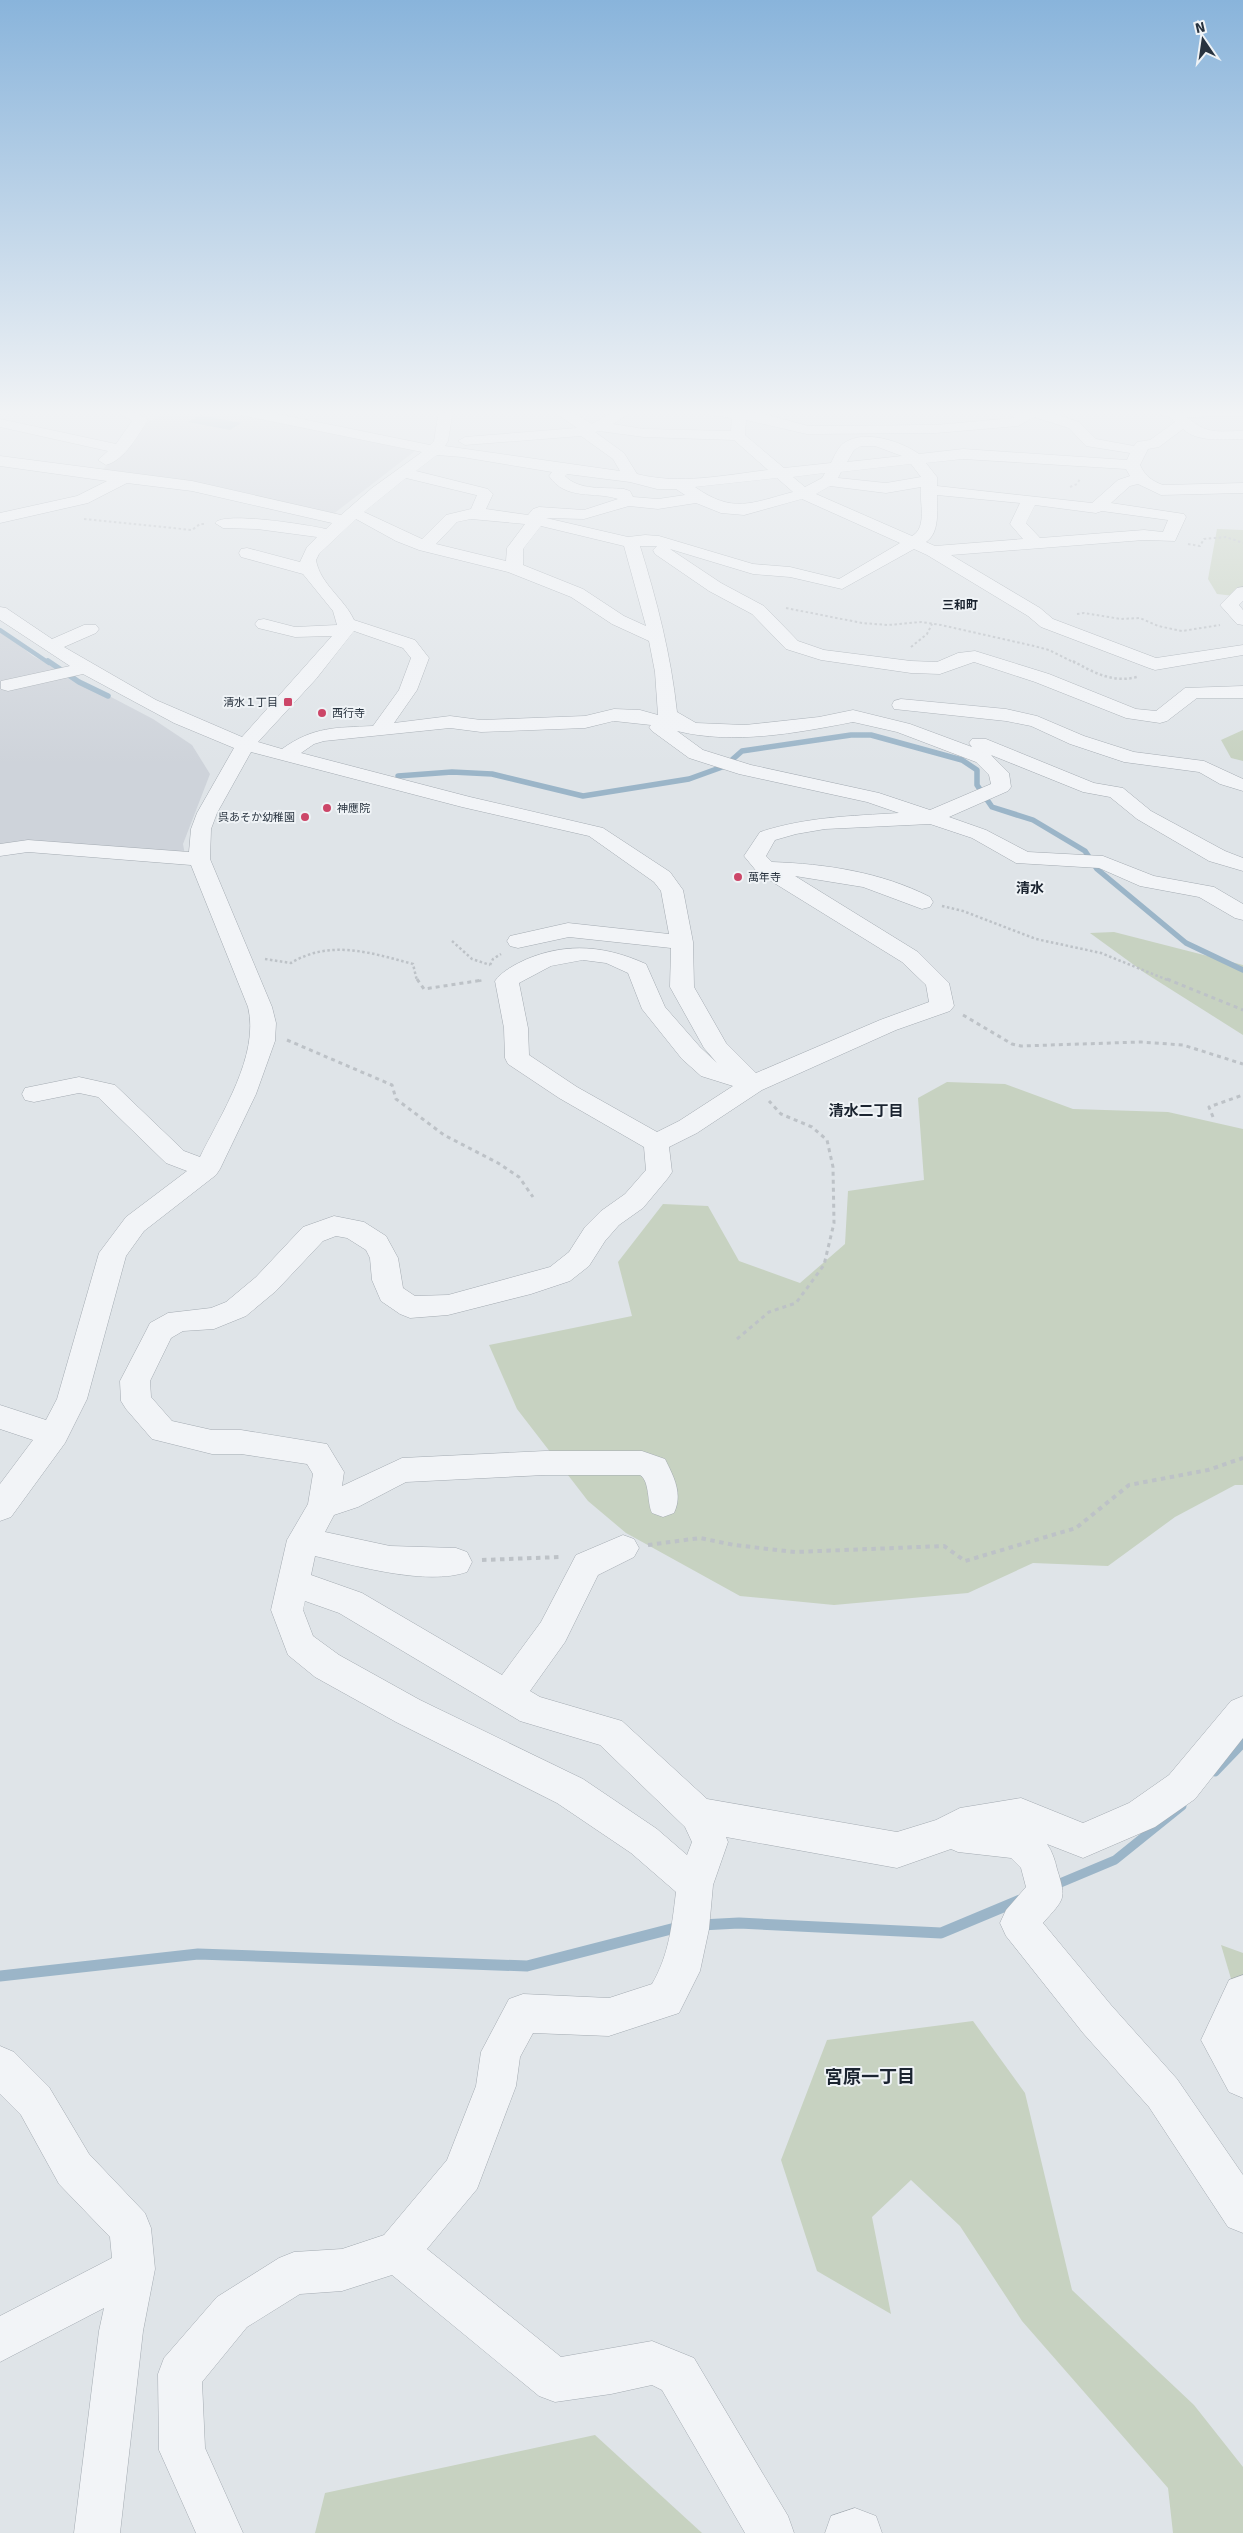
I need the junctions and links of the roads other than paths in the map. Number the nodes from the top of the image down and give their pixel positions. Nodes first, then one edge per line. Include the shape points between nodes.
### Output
1 (288, 528) edge
2 (336, 528) edge
3 (385, 528) edge
4 (442, 528) edge
5 (531, 528) edge
6 (574, 528) edge
7 (881, 528) edge
8 (927, 528) edge
9 (1022, 528) edge
10 (1173, 528) edge
11 (330, 534) junction
12 (637, 541) junction
13 (914, 543) junction
14 (1037, 544) junction
15 (425, 546) junction
16 (932, 551) junction
17 (247, 553) dead end
18 (514, 568) junction
19 (309, 570) junction
20 (1243, 592) edge
21 (0, 612) edge
22 (1242, 620) edge
23 (264, 624) dead end
24 (346, 627) junction
25 (90, 629) dead end
26 (657, 638) junction
27 (50, 646) junction
28 (1243, 650) edge
29 (85, 668) junction
30 (8, 685) dead end
31 (1243, 692) edge
32 (901, 704) dead end
33 (614, 715) junction
34 (692, 729) junction
35 (379, 731) junction
36 (979, 743) dead end
37 (245, 745) junction
38 (286, 755) junction
39 (1243, 785) edge
40 (929, 818) junction
41 (0, 850) edge
42 (199, 859) junction
43 (1243, 865) edge
44 (766, 868) junction
45 (922, 902) road end
46 (1243, 913) edge
47 (518, 941) dead end
48 (682, 942) junction
49 (753, 1084) junction
50 (34, 1094) dead end
51 (656, 1144) junction
52 (207, 1169) junction
53 (0, 1418) edge
54 (54, 1435) junction
55 (663, 1504) dead end
56 (323, 1506) junction
57 (0, 1508) edge
58 (303, 1540) junction
59 (622, 1548) road end
60 (456, 1562) road end
61 (293, 1583) junction
62 (507, 1695) junction
63 (1243, 1712) edge
64 (698, 1815) junction
65 (946, 1834) junction
66 (695, 1885) junction
67 (1243, 1994) edge
68 (0, 2066) edge
69 (1243, 2078) edge
70 (1243, 2212) edge
71 (396, 2252) junction
72 (134, 2269) junction
73 (0, 2340) edge
74 (97, 2533) edge
75 (220, 2533) edge
76 (771, 2533) edge
77 (848, 2533) edge
78 (859, 2533) edge

1 - 11 street
2 - 11 street
3 - 15 street
4 - 15 street
5 - 18 street via 515,548
6 - 12 street
7 - 13 street
8 - 13 street via 924,536
9 - 14 street
10 - 14 street via 1169,538 1144,535
11 - 19 street via 315,547 308,559
12 - 13 street via 707,554 750,569 792,572 829,584 842,584
12 - 26 street via 632,546
12 - 31 street via 758,610 792,645 821,655 911,668 940,668 964,657 975,656 1133,714 1160,717 1192,692
13 - 16 street
14 - 16 street
15 - 18 street
16 - 28 street via 1047,623 1155,664
17 - 19 street
18 - 26 street via 577,593 618,620
19 - 24 street via 337,604
20 - 22 street via 1229,605
21 - 27 street
23 - 24 street via 295,632
24 - 35 street via 409,644 420,658 408,690
24 - 37 street via 310,675
25 - 27 street
26 - 34 street via 668,715
27 - 29 street
29 - 30 street
29 - 37 street via 187,721
32 - 39 street via 1029,720 1131,758 1204,767
33 - 34 street via 640,716
33 - 35 street via 586,722 481,726 450,722
33 - 40 street via 662,728 696,754 746,770 872,797
34 - 40 street via 745,731 853,716 903,728 967,750 983,758 999,773 1001,787
35 - 38 street via 322,735 307,740
36 - 43 street via 1090,788 1116,792 1144,815 1217,856
37 - 38 street
37 - 42 street via 207,812 201,829
38 - 48 street via 596,832 662,877 672,890
40 - 44 street via 825,823 793,828 767,836 755,856
40 - 46 street via 980,834 1024,858 1103,862 1148,881 1206,892
41 - 42 street via 28,846
42 - 52 street via 260,1007 264,1030 244,1094
44 - 45 street via 795,869 875,882 906,892
44 - 49 street via 910,957 937,983 942,1006 888,1025
47 - 48 street via 568,930
48 - 49 street via 682,987 716,1048
49 - 51 street
49 - 51 street via 710,1070 654,1009 638,969 610,957 577,952 536,964 507,981 516,1028 517,1058 558,1088
50 - 52 street via 79,1085 106,1091 175,1157
51 - 56 street via 659,1172 634,1201 610,1218 595,1234 579,1259 560,1274 448,1305 410,1307 391,1294 384,1258 376,1243 354,1229 334,1226 313,1234 266,1284 236,1309 214,1318 178,1321 160,1331 136,1381 136,1401 163,1431 212,1442 240,1442 316,1453 329,1472
52 - 54 street via 135,1224 113,1254 72,1399
53 - 54 street
54 - 57 street
55 - 56 street via 661,1482 654,1468 642,1463 402,1470 348,1498
56 - 58 street
58 - 60 street via 390,1560
58 - 61 street
59 - 62 street via 587,1565 553,1632
61 - 62 street via 350,1604
61 - 66 street via 287,1610 300,1645 327,1666 408,1711 570,1791 644,1841
62 - 64 street via 532,1710 610,1732
63 - 65 street via 1182,1787 1142,1815 1083,1841 1021,1815 960,1825
64 - 65 street via 897,1850
64 - 66 street via 710,1842
65 - 70 street via 1020,1841 1036,1858 1046,1892 1019,1923 1097,2019 1164,2094
66 - 71 street via 681,1971 665,1999 609,2017 523,2013 500,2052 496,2086 462,2174
67 - 69 street via 1221,2040
68 - 72 street via 34,2101 74,2169 130,2228
71 - 75 street via 342,2270 294,2273 232,2312 180,2374 182,2450
71 - 76 street via 555,2380 652,2363 678,2374
72 - 73 street
72 - 74 street via 121,2331
77 - 78 street

